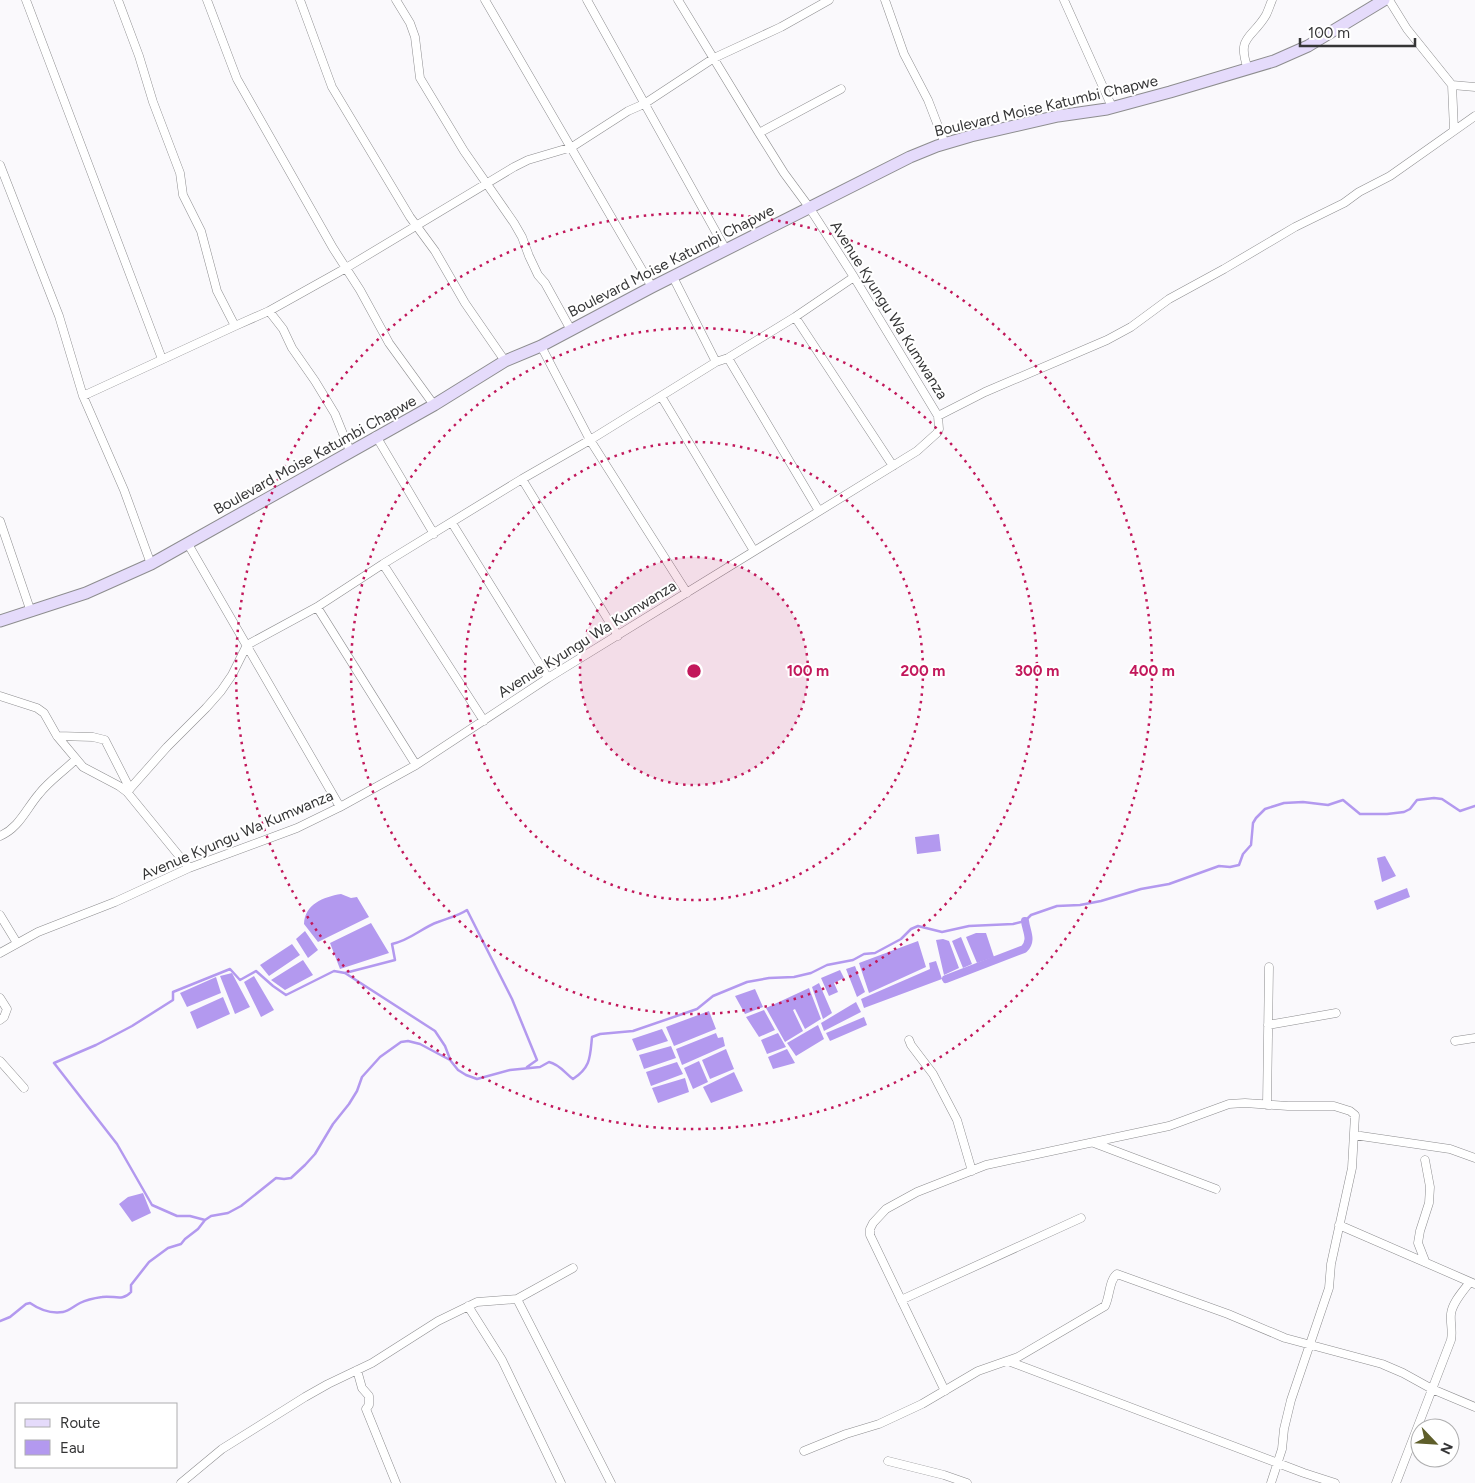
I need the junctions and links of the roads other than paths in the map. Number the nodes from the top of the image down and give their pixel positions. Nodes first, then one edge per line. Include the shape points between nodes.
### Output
1 (26, 0) edge
2 (118, 0) edge
3 (207, 0) edge
4 (300, 0) edge
5 (396, 0) edge
6 (485, 0) edge
7 (587, 0) edge
8 (678, 0) edge
9 (830, 0) edge
10 (885, 0) edge
11 (1064, 0) edge
12 (1272, 0) edge
13 (1384, 0) edge
14 (1389, 0) edge
15 (714, 58) junction
16 (1248, 69) junction
17 (1452, 85) junction
18 (1475, 87) edge
19 (841, 89) dead end
20 (644, 104) junction
21 (1112, 107) junction
22 (1475, 116) edge
23 (1454, 130) junction
24 (759, 134) junction
25 (945, 144) junction
26 (572, 148) junction
27 (0, 165) edge
28 (487, 184) junction
29 (809, 207) junction
30 (417, 226) junction
31 (726, 250) junction
32 (346, 268) junction
33 (673, 277) junction
34 (854, 277) junction
35 (652, 288) junction
36 (269, 310) junction
37 (795, 317) junction
38 (235, 326) junction
39 (571, 330) junction
40 (541, 346) junction
41 (728, 358) junction
42 (162, 359) junction
43 (505, 362) junction
44 (716, 362) junction
45 (83, 396) junction
46 (661, 396) junction
47 (434, 405) junction
48 (938, 416) junction
49 (376, 436) junction
50 (590, 440) junction
51 (350, 451) junction
52 (893, 466) junction
53 (522, 479) junction
54 (819, 511) junction
55 (0, 521) edge
56 (452, 523) junction
57 (434, 534) junction
58 (188, 544) junction
59 (754, 551) junction
60 (151, 564) junction
61 (383, 564) junction
62 (687, 593) junction
63 (317, 607) junction
64 (31, 612) junction
65 (0, 621) edge
66 (618, 636) junction
67 (247, 646) junction
68 (548, 678) junction
69 (0, 696) edge
70 (484, 721) junction
71 (57, 736) junction
72 (76, 759) junction
73 (416, 765) junction
74 (128, 791) junction
75 (340, 807) junction
76 (0, 836) edge
77 (189, 868) junction
78 (0, 915) edge
79 (17, 943) junction
80 (0, 954) edge
81 (1269, 967) dead end
82 (0, 998) edge
83 (1336, 1013) dead end
84 (0, 1020) edge
85 (1268, 1025) junction
86 (1475, 1038) edge
87 (909, 1040) dead end
88 (1455, 1041) dead end
89 (0, 1061) edge
90 (24, 1088) dead end
91 (1267, 1105) junction
92 (1354, 1135) junction
93 (1093, 1142) junction
94 (1475, 1158) edge
95 (1425, 1160) dead end
96 (972, 1171) junction
97 (1216, 1189) dead end
98 (1081, 1218) dead end
99 (1339, 1225) junction
100 (1425, 1261) junction
101 (573, 1268) dead end
102 (1472, 1283) edge
103 (517, 1299) junction
104 (901, 1300) junction
105 (468, 1306) junction
106 (1311, 1345) junction
107 (1008, 1361) junction
108 (357, 1370) junction
109 (1432, 1389) junction
110 (945, 1391) junction
111 (1475, 1407) edge
112 (804, 1451) dead end
113 (888, 1461) dead end
114 (1278, 1462) junction
115 (181, 1483) edge
116 (396, 1483) edge
117 (561, 1483) edge
118 (611, 1483) edge
119 (967, 1483) edge
120 (1270, 1483) edge
121 (1335, 1483) edge
122 (1396, 1483) edge

1 - 42 street
2 - 38 street via 180,173 183,195 201,231 217,291
3 - 32 street via 237,79
4 - 30 street via 332,86
5 - 28 street via 415,37 420,78
6 - 26 street
7 - 20 street
8 - 15 street, Avenue Kyungu Wa Kumwanza
9 - 15 street
10 - 25 street via 904,54 928,100
11 - 21 street
12 - 16 street via 1266,15 1244,43
13 - 16 street, Boulevard Moise Katumbi Chapwe via 1308,46
14 - 17 street via 1407,29
15 - 20 street
15 - 24 street, Avenue Kyungu Wa Kumwanza
16 - 21 street, Boulevard Moise Katumbi Chapwe
17 - 18 street
17 - 23 street
19 - 24 street
20 - 26 street
20 - 31 street
21 - 25 street, Boulevard Moise Katumbi Chapwe
22 - 23 street
23 - 48 street via 1390,176 1169,299 1108,340 985,392
24 - 29 street, Avenue Kyungu Wa Kumwanza
25 - 29 street, Boulevard Moise Katumbi Chapwe via 910,157
26 - 28 street via 528,160
26 - 35 street
27 - 45 street via 59,316
28 - 30 street
28 - 39 street via 522,237 538,275
29 - 31 street, Boulevard Moise Katumbi Chapwe
29 - 34 street, Avenue Kyungu Wa Kumwanza
30 - 32 street
30 - 43 street
31 - 33 street, Boulevard Moise Katumbi Chapwe
32 - 36 street
32 - 47 street via 389,343
33 - 35 street, Boulevard Moise Katumbi Chapwe
33 - 44 street
34 - 37 street
34 - 48 street, Avenue Kyungu Wa Kumwanza
35 - 39 street, Boulevard Moise Katumbi Chapwe
36 - 38 street
36 - 51 street via 335,414
37 - 41 street
37 - 52 street
38 - 42 street
39 - 40 street, Boulevard Moise Katumbi Chapwe
40 - 43 street, Boulevard Moise Katumbi Chapwe
40 - 50 street
41 - 44 street
41 - 54 street
42 - 45 street
43 - 47 street, Boulevard Moise Katumbi Chapwe
44 - 46 street
45 - 60 street via 124,490
46 - 50 street
46 - 59 street
47 - 49 street, Boulevard Moise Katumbi Chapwe
48 - 52 street, Avenue Kyungu Wa Kumwanza via 938,434
49 - 51 street, Boulevard Moise Katumbi Chapwe
49 - 57 street
50 - 53 street
50 - 62 street
51 - 58 street, Boulevard Moise Katumbi Chapwe
52 - 54 street, Avenue Kyungu Wa Kumwanza
53 - 56 street
53 - 66 street
54 - 59 street, Avenue Kyungu Wa Kumwanza
55 - 64 street
56 - 57 street
56 - 68 street
57 - 61 street
58 - 60 street, Boulevard Moise Katumbi Chapwe
58 - 67 street
59 - 62 street, Avenue Kyungu Wa Kumwanza
60 - 64 street, Boulevard Moise Katumbi Chapwe via 86,594
61 - 63 street
61 - 70 street
62 - 66 street, Avenue Kyungu Wa Kumwanza
63 - 67 street
63 - 73 street
64 - 65 street, Boulevard Moise Katumbi Chapwe
66 - 68 street, Avenue Kyungu Wa Kumwanza
67 - 74 street via 216,697
67 - 75 street
68 - 70 street, Avenue Kyungu Wa Kumwanza
69 - 71 street via 44,712
70 - 73 street, Avenue Kyungu Wa Kumwanza
71 - 72 street
71 - 74 street via 105,740
72 - 74 street via 90,772
72 - 76 street via 39,793 9,832
73 - 75 street, Avenue Kyungu Wa Kumwanza
74 - 77 street
75 - 77 street, Avenue Kyungu Wa Kumwanza via 297,828
77 - 79 street, Avenue Kyungu Wa Kumwanza
78 - 79 street
79 - 80 street, Avenue Kyungu Wa Kumwanza
81 - 85 street
82 - 84 street via 7,1010
83 - 85 street
85 - 91 street
86 - 88 street
87 - 96 street via 933,1074 957,1120
89 - 90 street
91 - 92 street via 1334,1106 1350,1111 1355,1115
91 - 93 street via 1229,1104 1169,1126
92 - 94 street via 1450,1149
92 - 99 street via 1352,1168
93 - 96 street via 986,1165
93 - 97 street
95 - 100 street via 1429,1203 1418,1243
96 - 104 street via 917,1192 886,1209 873,1223 870,1236
98 - 104 street
99 - 100 street
99 - 106 street via 1329,1288
100 - 102 street
101 - 103 street
102 - 109 street via 1453,1308 1451,1340
103 - 105 street via 477,1302
103 - 118 street
104 - 110 street
105 - 108 street
105 - 117 street via 502,1360
106 - 107 street via 1117,1274 1113,1276 1105,1306
106 - 109 street via 1382,1364
106 - 114 street via 1287,1415
107 - 110 street via 978,1371
107 - 114 street
108 - 115 street via 328,1384 222,1449
108 - 116 street via 362,1388 369,1396 366,1409
109 - 111 street
109 - 122 street
110 - 112 street via 879,1424
113 - 119 street
114 - 120 street
114 - 121 street

